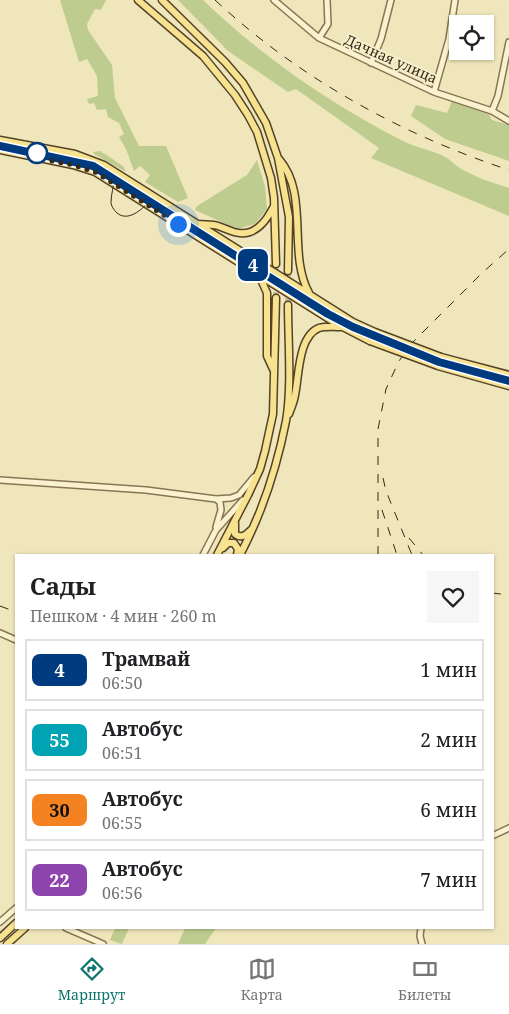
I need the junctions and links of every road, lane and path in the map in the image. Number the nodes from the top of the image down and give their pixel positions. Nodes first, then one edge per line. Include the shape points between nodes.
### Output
1 (138, 0) edge
2 (162, 0) edge
3 (274, 0) edge
4 (327, 0) edge
5 (391, 0) edge
6 (455, 0) edge
7 (319, 38) junction
8 (509, 42) edge
9 (371, 62) junction
10 (434, 92) junction
11 (492, 111) junction
12 (509, 122) edge
13 (0, 140) edge
14 (11, 142) junction
15 (0, 150) edge
16 (10, 152) junction
17 (278, 158) junction
18 (274, 205) junction
19 (196, 224) junction
20 (276, 264) tunnel mouth
21 (288, 271) tunnel mouth
22 (258, 274) junction
23 (309, 294) junction
24 (276, 298) tunnel mouth
25 (288, 305) tunnel mouth
26 (343, 327) junction
27 (274, 372) junction
28 (509, 375) edge
29 (509, 386) edge
30 (286, 420) junction
31 (260, 469) junction
32 (0, 480) edge
33 (248, 494) junction
34 (216, 498) junction
35 (236, 516) junction
36 (255, 527) junction
37 (216, 530) junction
38 (204, 554) edge
39 (217, 554) edge
40 (218, 554) edge
41 (239, 554) edge
42 (240, 554) edge
43 (0, 633) edge
44 (15, 640) edge
45 (509, 828) edge
46 (494, 835) edge
47 (15, 909) edge
48 (0, 922) edge
49 (15, 924) edge
50 (24, 929) edge
51 (68, 929) edge
52 (421, 929) edge
53 (0, 938) edge
54 (7, 944) edge
55 (104, 944) edge
56 (422, 944) edge

1 - 18 main road via 202,56 235,95 257,132 271,178
2 - 17 main road via 243,83 266,123
3 - 7 street, Дачная улица
4 - 7 street via 328,24
5 - 9 street
6 - 10 street via 449,39
7 - 9 street, Дачная улица
8 - 11 street
9 - 10 street, Дачная улица
10 - 11 street, Дачная улица
11 - 12 street, Дачная улица
13 - 14 main road
14 - 16 main road
14 - 19 main road via 94,160
15 - 16 main road
16 - 22 main road via 95,172
17 - 21 main road via 289,217
17 - 23 main road via 293,186 299,270
18 - 19 main road via 264,223 243,234
18 - 20 main road
19 - 23 main road
22 - 26 main road
22 - 27 main road via 267,293 267,356
23 - 28 main road, bridge via 375,332 441,357
24 - 27 main road
25 - 30 main road
26 - 29 main road, bridge via 370,341 438,366
26 - 30 main road via 319,328 309,336
27 - 31 main road via 273,414
30 - 36 main road
31 - 33 main road
31 - 34 street via 239,495
32 - 34 street
33 - 35 main road
33 - 37 street
34 - 37 street via 221,510
35 - 36 main road via 234,527 237,536 246,535
35 - 39 main road
36 - 42 main road
37 - 38 street
40 - 41 main road via 232,542
43 - 44 street
45 - 46 street
47 - 48 street
49 - 53 main road
50 - 54 main road
51 - 55 street
52 - 56 street

